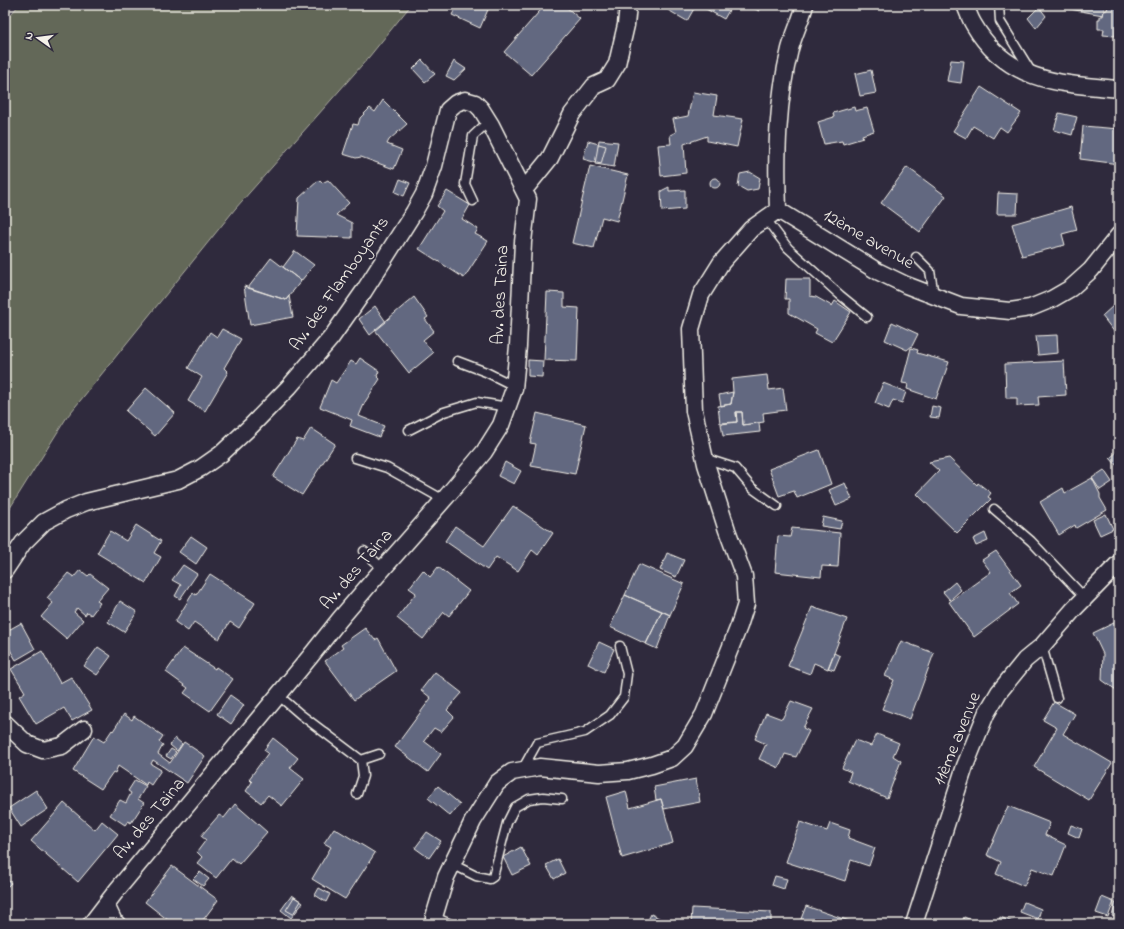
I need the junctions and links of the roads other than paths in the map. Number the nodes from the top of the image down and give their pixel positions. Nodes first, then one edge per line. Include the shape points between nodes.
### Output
1 (628, 5) edge
2 (805, 5) edge
3 (965, 5) edge
4 (999, 5) edge
5 (1033, 75) junction
6 (1119, 89) edge
7 (489, 121) junction
8 (524, 190) junction
9 (473, 200) dead end
10 (772, 214) junction
11 (1119, 235) edge
12 (916, 257) dead end
13 (934, 295) junction
14 (867, 317) dead end
15 (457, 361) dead end
16 (514, 386) junction
17 (508, 408) junction
18 (409, 430) dead end
19 (355, 458) dead end
20 (704, 458) junction
21 (444, 500) junction
22 (777, 506) dead end
23 (994, 509) dead end
24 (364, 551) dead end
25 (1119, 563) edge
26 (382, 569) junction
27 (5, 570) edge
28 (1085, 598) junction
29 (620, 646) dead end
30 (1042, 646) junction
31 (278, 695) junction
32 (1057, 698) dead end
33 (5, 722) edge
34 (84, 729) dead end
35 (379, 754) dead end
36 (361, 760) junction
37 (522, 770) junction
38 (357, 794) dead end
39 (562, 799) dead end
40 (452, 864) junction
41 (106, 905) junction
42 (434, 921) edge
43 (91, 924) edge
44 (117, 924) edge
45 (451, 924) edge
46 (914, 924) edge

1 - 8 street via 617,64 607,80 594,86 572,114 550,158
2 - 10 street via 791,48 778,131
3 - 5 street via 973,24 989,47 1004,62
4 - 5 lane via 1000,21
5 - 6 street via 1053,81
7 - 8 street, Av. des Flamboyants
7 - 9 lane via 473,136 465,184
7 - 27 street, Av. des Flamboyants via 475,103 465,100 448,110 426,189 386,258 331,338 289,387 242,435 201,468 178,480 86,502 44,522 23,543
8 - 16 street, Av. des Taina via 528,205 523,242
10 - 13 street, 12ème avenue via 877,271
10 - 14 lane via 788,248
10 - 20 street via 751,229 720,263 711,269 691,329 694,411
11 - 13 street, 12ème avenue via 1091,270 1071,288 1052,300 1030,308 1010,311 967,307
12 - 13 lane via 930,271
15 - 16 lane
16 - 17 street, Av. des Taina
17 - 18 lane via 477,402 444,412
17 - 21 street, Av. des Taina via 484,452
19 - 21 lane via 387,468
20 - 22 lane via 736,468 752,488
20 - 37 street via 744,576 746,604 704,714 685,746 672,758 652,765 628,771 599,773 540,767
21 - 26 street, Av. des Taina
23 - 28 lane via 1032,541
24 - 26 lane
25 - 28 street, 11ème avenue
26 - 31 street, Av. des Taina
28 - 30 street, 11ème avenue
29 - 37 lane via 627,674 624,697 610,715 585,732 537,743
30 - 32 lane
30 - 46 street, 11ème avenue via 1025,660 999,692 986,714 965,766
31 - 36 lane
31 - 41 street, Av. des Taina
33 - 34 street via 27,744 43,750 62,746
35 - 36 lane
36 - 38 lane via 363,776
37 - 40 street via 512,772 497,783 473,821
39 - 40 lane via 529,799 515,807 507,822 493,877 490,879 476,876
40 - 42 street
41 - 43 street, Av. des Taina
41 - 44 street
42 - 45 lane

